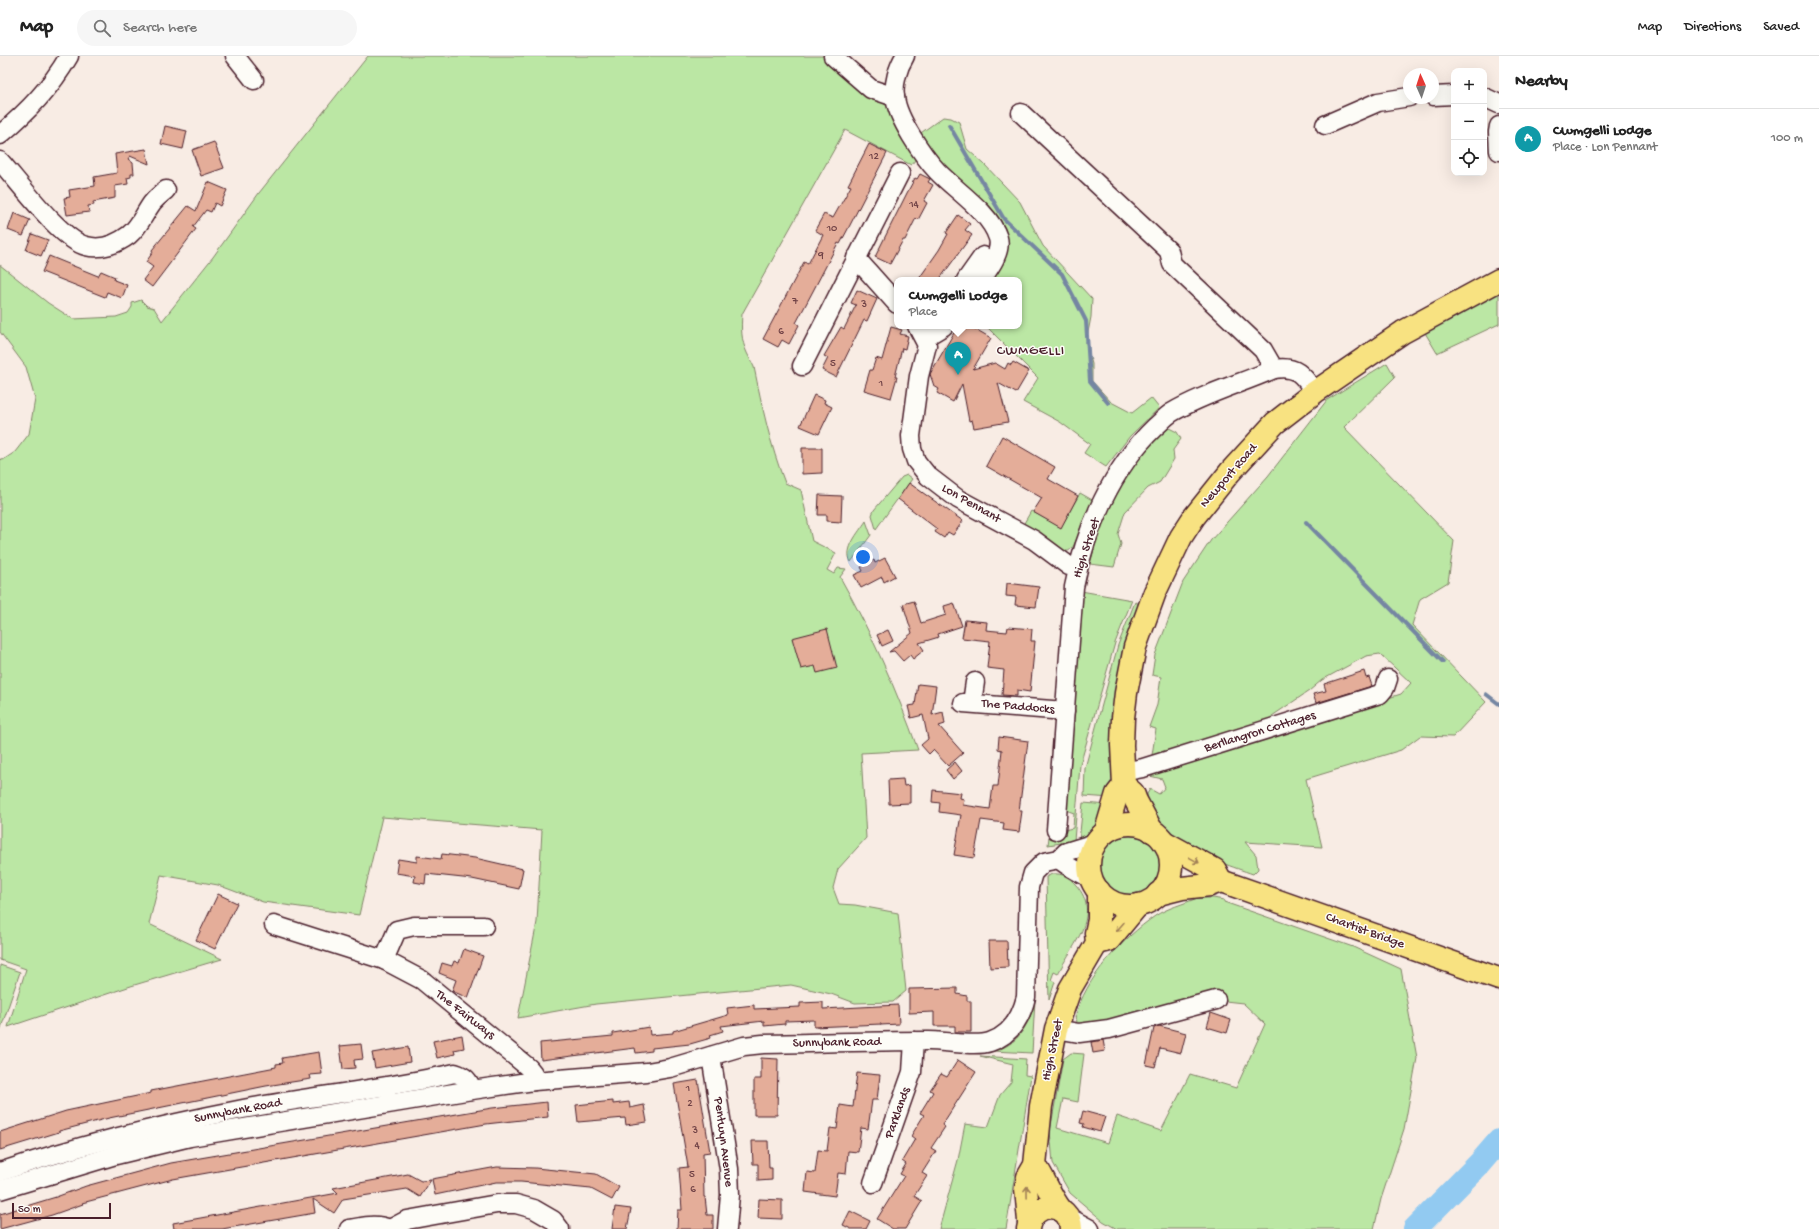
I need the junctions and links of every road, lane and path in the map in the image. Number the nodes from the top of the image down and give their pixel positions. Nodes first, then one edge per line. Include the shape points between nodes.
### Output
1 (68, 56) edge
2 (236, 56) edge
3 (834, 56) edge
4 (905, 56) edge
5 (254, 80) dead end
6 (1451, 95) edge
7 (1439, 96) edge
8 (895, 97) junction
9 (1403, 98) edge
10 (1487, 98) edge
11 (1499, 104) edge
12 (1021, 113) dead end
13 (1325, 125) dead end
14 (1499, 126) edge
15 (0, 135) edge
16 (1499, 151) edge
17 (0, 160) edge
18 (900, 173) dead end
19 (166, 190) dead end
20 (988, 251) dead end
21 (856, 258) junction
22 (968, 277) edge
23 (983, 277) edge
24 (1499, 280) edge
25 (894, 301) edge
26 (932, 329) edge
27 (921, 332) edge
28 (802, 366) dead end
29 (1274, 369) junction
30 (1315, 392) junction
31 (1078, 568) junction
32 (1388, 679) dead end
33 (975, 682) dead end
34 (1065, 711) junction
35 (1123, 778) junction
36 (1061, 823) dead end
37 (1158, 836) junction
38 (1101, 837) junction
39 (1059, 859) junction
40 (1226, 882) junction
41 (1095, 885) junction
42 (1158, 894) junction
43 (1138, 905) junction
44 (274, 925) dead end
45 (484, 926) dead end
46 (1097, 943) junction
47 (384, 960) junction
48 (1499, 979) edge
49 (1204, 999) dead end
50 (1056, 1028) junction
51 (914, 1041) junction
52 (711, 1056) junction
53 (534, 1081) junction
54 (472, 1090) junction
55 (1035, 1165) junction
56 (0, 1172) edge
57 (872, 1183) dead end
58 (0, 1190) edge
59 (1067, 1219) edge
60 (1028, 1225) edge
61 (350, 1229) edge
62 (389, 1229) edge
63 (560, 1229) edge
64 (728, 1229) edge
65 (1090, 1229) edge

1 - 15 street via 56,78 24,114
2 - 5 street
3 - 8 street via 871,89
4 - 8 street via 899,66
6 - 7 street
8 - 23 street via 898,110 922,153 936,170 990,220 998,240 996,254
9 - 13 street via 1378,102
10 - 11 street
12 - 29 street via 1169,251 1172,264 1262,350
14 - 16 street
17 - 19 street via 60,230 86,246 101,247 118,242 130,234 141,223 148,199
18 - 21 street
20 - 22 street
21 - 25 street
21 - 28 street
24 - 30 main road, Newport Road via 1403,332
26 - 27 street, Lon Pennant
27 - 31 street, Lon Pennant via 927,345 919,376 910,436 916,461 928,476 958,499 1034,540 1069,566
29 - 30 street via 1284,367 1295,370
29 - 31 street, High Street via 1214,392 1170,414 1147,435 1113,482 1089,534
30 - 35 main road, Newport Road via 1275,423 1240,461 1181,537 1155,592 1135,647 1124,712
31 - 34 street, High Street via 1071,607
32 - 35 street, Berllangron Cottages via 1380,694 1143,768
33 - 34 street, The Paddocks via 968,703
34 - 36 street, High Street
35 - 37 main road
35 - 38 main road, Newport Road
37 - 38 main road via 1141,825 1127,824
37 -> 40 main road via 1215,870
37 - 42 main road via 1168,848 1171,870 1166,884
38 - 39 street, Sunnybank Road via 1066,852
38 - 41 main road via 1091,854 1089,868
39 - 41 street via 1080,871
39 - 51 street, Sunnybank Road via 1044,862 1036,869 1031,879 1026,997 1023,1011 1016,1023 1006,1034 987,1043
40 - 42 main road
40 - 48 main road, Chartist Bridge
41 - 43 main road via 1103,897 1116,904
41 - 46 main road, High Street via 1099,920
42 - 43 main road
43 -> 46 main road via 1109,940
44 - 47 street, The Fairways
45 - 47 street via 414,926 396,930
46 - 50 main road, High Street via 1070,989
47 - 53 street, The Fairways via 422,980 529,1068
49 - 50 street via 1109,1029 1079,1033
50 - 55 main road, High Street via 1041,1106
51 - 52 street, Sunnybank Road via 763,1044 744,1046
51 - 57 street, Parklands via 912,1072
52 - 53 street, Sunnybank Road via 647,1072
52 - 64 street, Pentwyn Avenue via 728,1169
53 - 54 street, Sunnybank Road
54 - 56 street, Sunnybank Road via 470,1082 463,1075 454,1073 244,1109 115,1138
54 - 58 street, Sunnybank Road via 190,1137 116,1155
55 - 59 main road
60 -> 55 main road, High Street via 1026,1188 1028,1177
59 - 60 main road via 1051,1207 1043,1208 1032,1216
59 - 65 street
61 - 62 street via 374,1225
62 - 63 street via 407,1220 497,1204 516,1204 534,1209 552,1220

